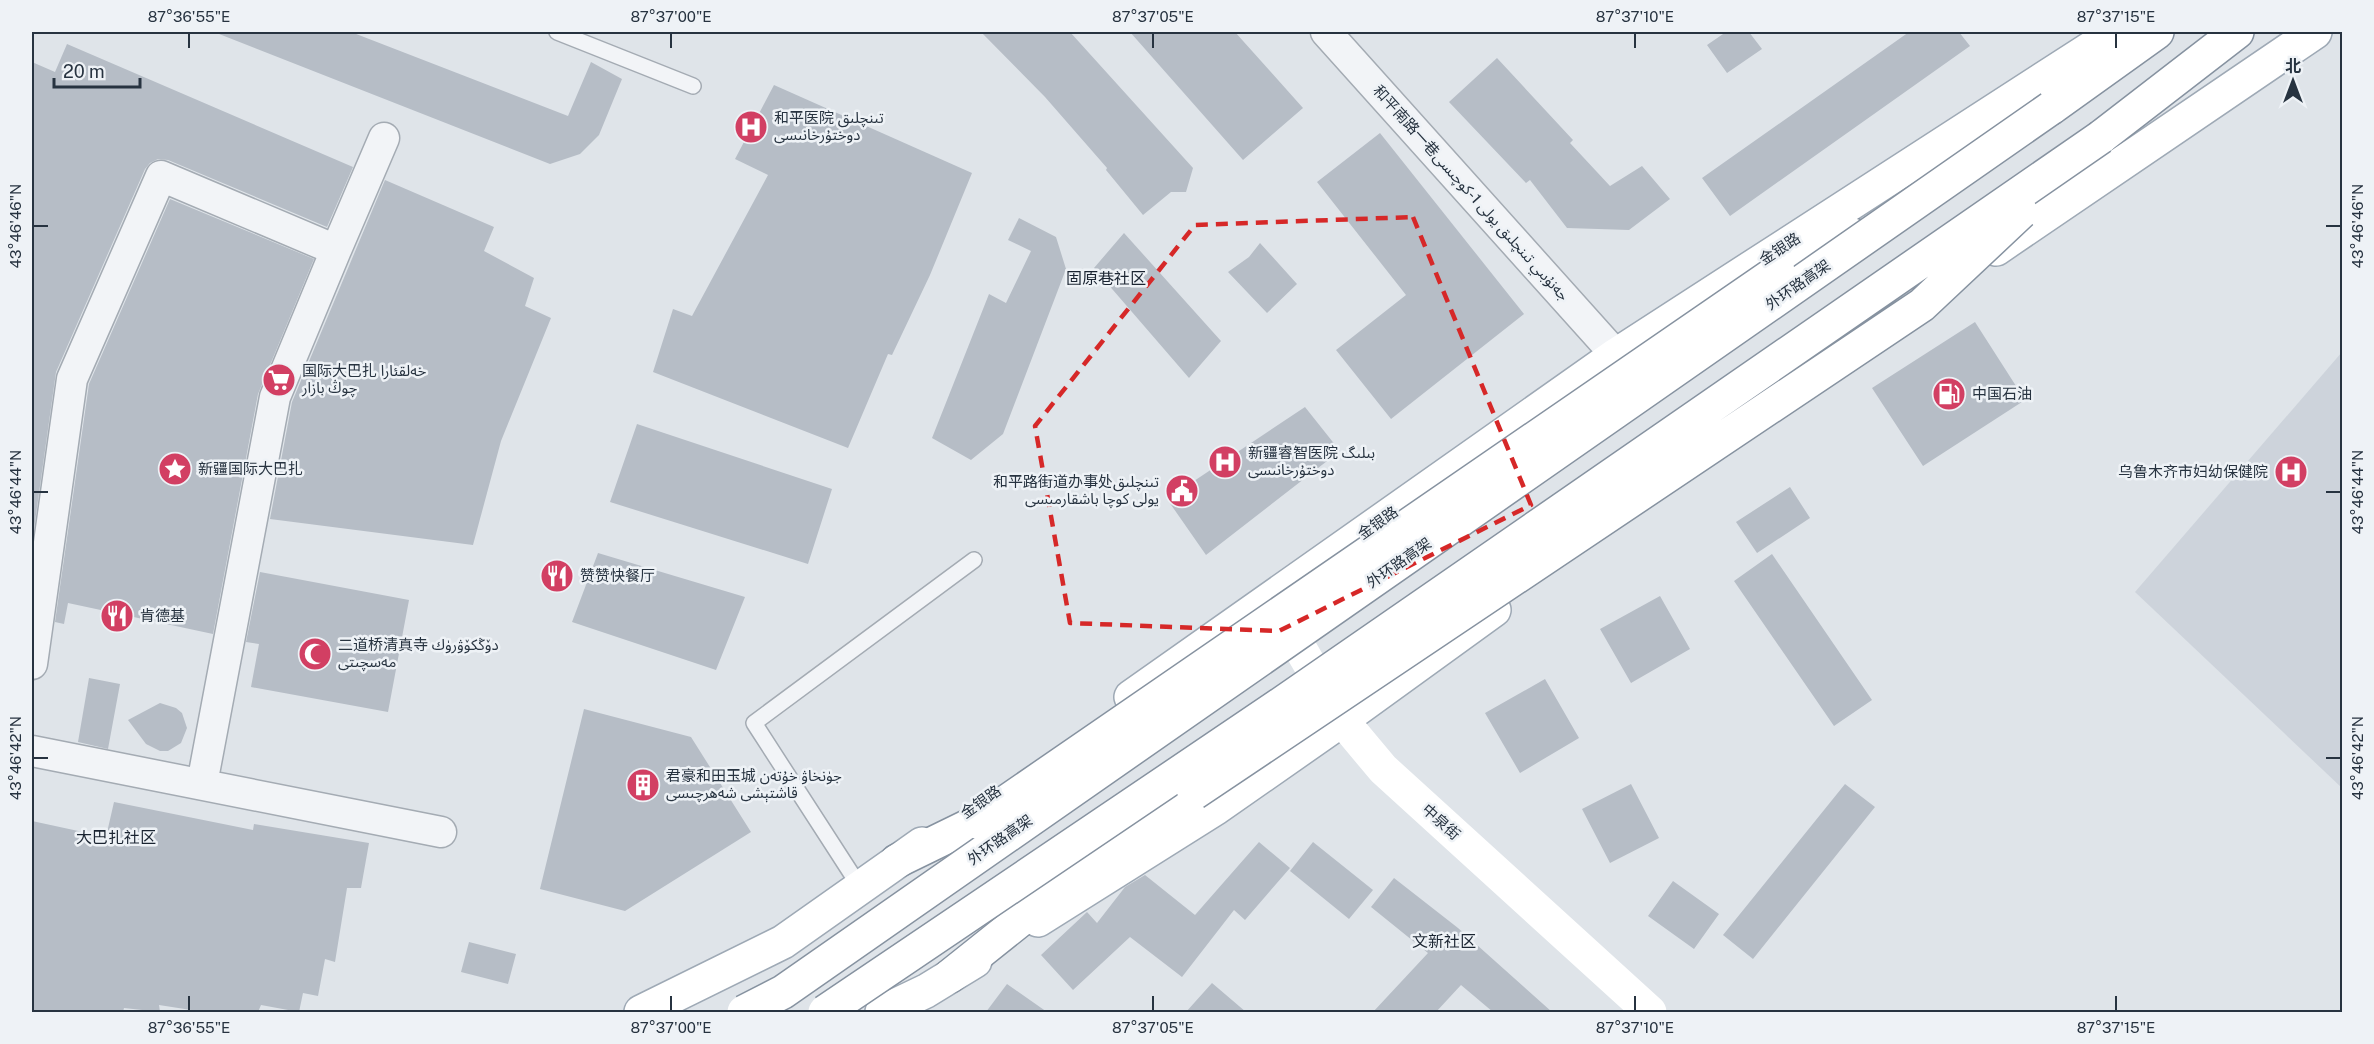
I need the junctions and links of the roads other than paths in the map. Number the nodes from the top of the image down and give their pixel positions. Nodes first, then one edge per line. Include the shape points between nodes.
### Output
1 (557, 32) edge
2 (1326, 32) edge
3 (2116, 32) edge
4 (2157, 32) edge
5 (2237, 32) edge
6 (2315, 32) edge
7 (693, 86) dead end
8 (2101, 137) junction
9 (384, 138) dead end
10 (1906, 209) junction
11 (336, 250) junction
12 (1616, 355) junction
13 (974, 560) dead end
14 (1270, 598) junction
15 (32, 664) edge
16 (1342, 720) junction
17 (32, 751) edge
18 (202, 784) junction
19 (441, 832) dead end
20 (897, 861) junction
21 (860, 887) junction
22 (950, 976) junction
23 (641, 1012) edge
24 (744, 1012) edge
25 (825, 1012) edge
26 (882, 1012) edge
27 (1650, 1012) edge

1 - 7 lane
2 - 12 street, 和平南路一巷جەنۇبىي تىنچلىق يولى 1-كوچىسى
3 - 12 main road, 金银路
4 - 10 main road, 外环路高架, bridge
5 - 8 main road
6 - 16 main road via 1917,303
8 - 22 main road, bridge via 1922,305 1114,845
8 - 25 main road, bridge via 1287,699
9 - 11 street
10 - 20 main road, bridge via 1778,271 977,822
10 - 24 main road, 外环路高架, bridge via 783,992
11 - 15 street via 162,176 72,379
11 - 18 street via 275,397
12 - 14 main road, 金银路
13 - 21 lane via 754,723
14 - 16 main road, 中泉街
14 - 20 main road, 金银路
16 - 22 main road via 1216,808
16 - 27 main road, 中泉街 via 1383,769
17 - 18 street
18 - 19 street
20 - 21 main road, 金银路
21 - 23 main road, 金银路 via 783,942
22 - 26 main road

